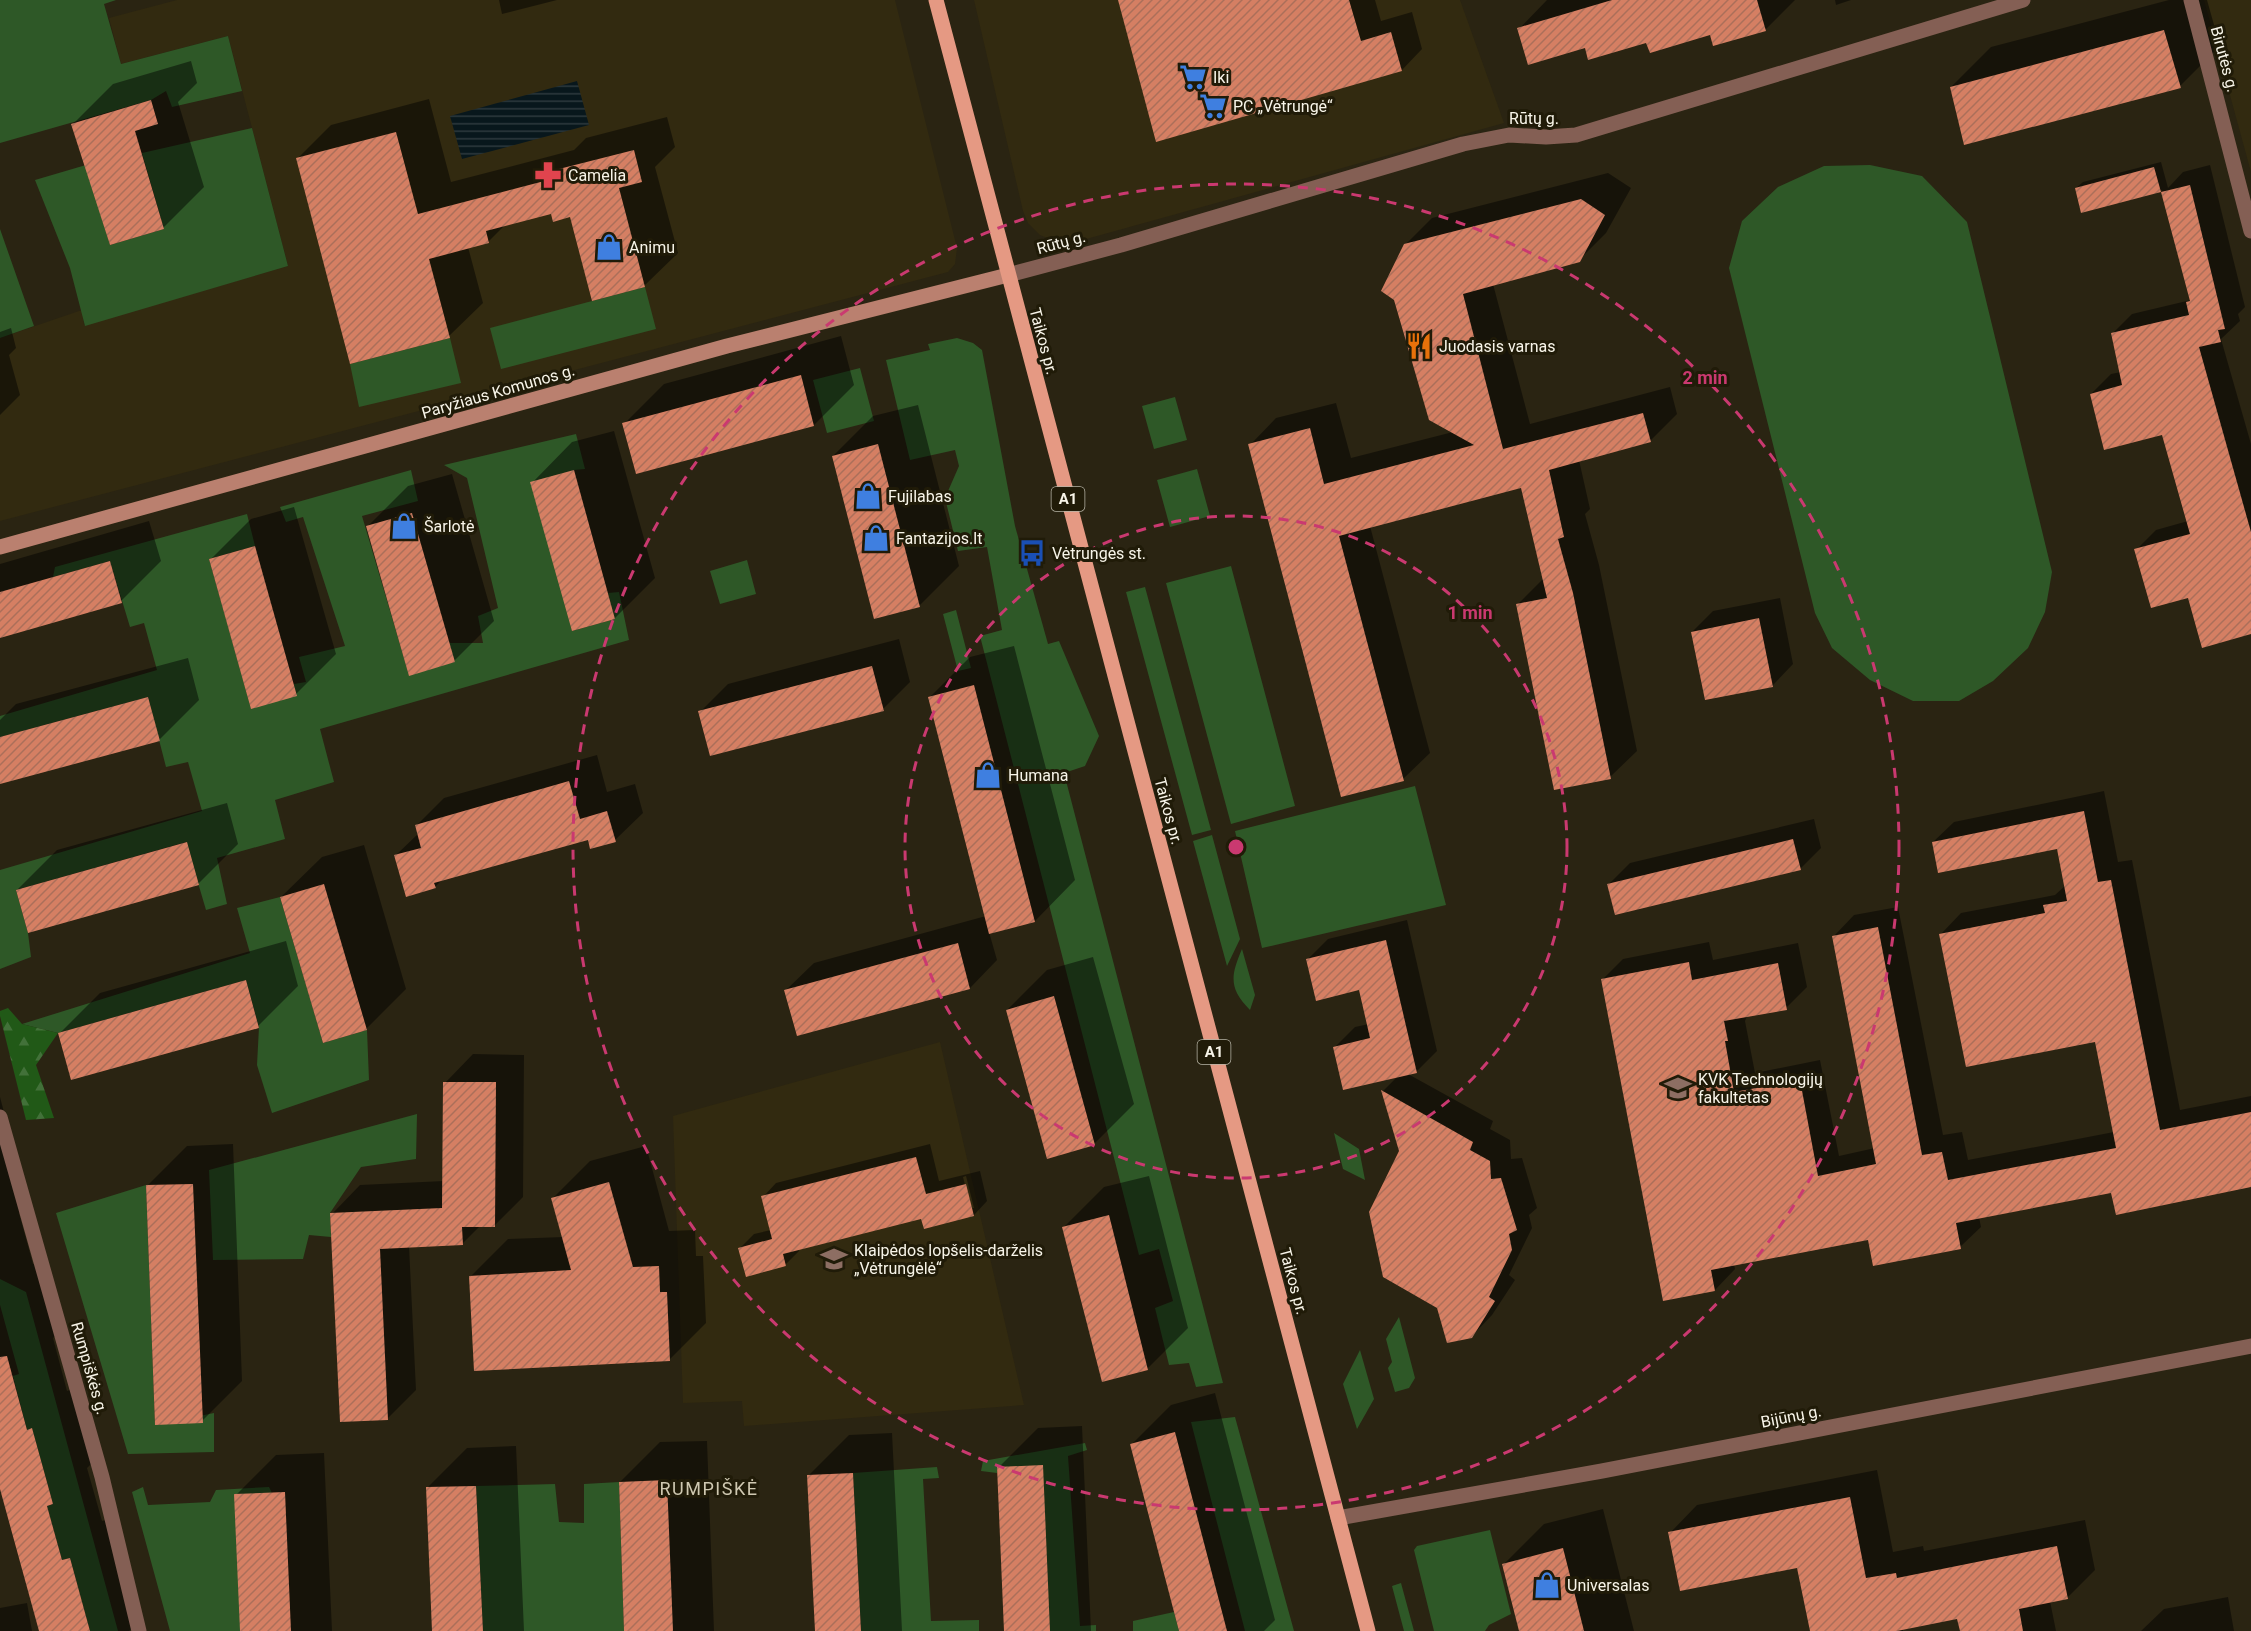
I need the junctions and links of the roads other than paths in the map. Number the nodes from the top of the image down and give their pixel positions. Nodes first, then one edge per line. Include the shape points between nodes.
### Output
1 (936, 0) edge
2 (2023, 0) edge
3 (2191, 0) edge
4 (2251, 231) edge
5 (1008, 275) junction
6 (0, 547) edge
7 (0, 1117) edge
8 (2251, 1346) edge
9 (1338, 1518) junction
10 (139, 1631) edge
11 (1368, 1631) edge

1 - 5 main road, Taikos pr. / A1
2 - 5 street, Rūtų g. via 1576,135 1509,135 1463,144
3 - 4 street, Birutės g.
5 - 6 street, Paryžiaus Komunos g. via 705,352
5 - 9 main road, Taikos pr. / A1
7 - 10 street, Rumpiškės g. via 102,1477
8 - 9 street, Bijūnų g.
9 - 11 main road, Taikos pr. / A1

